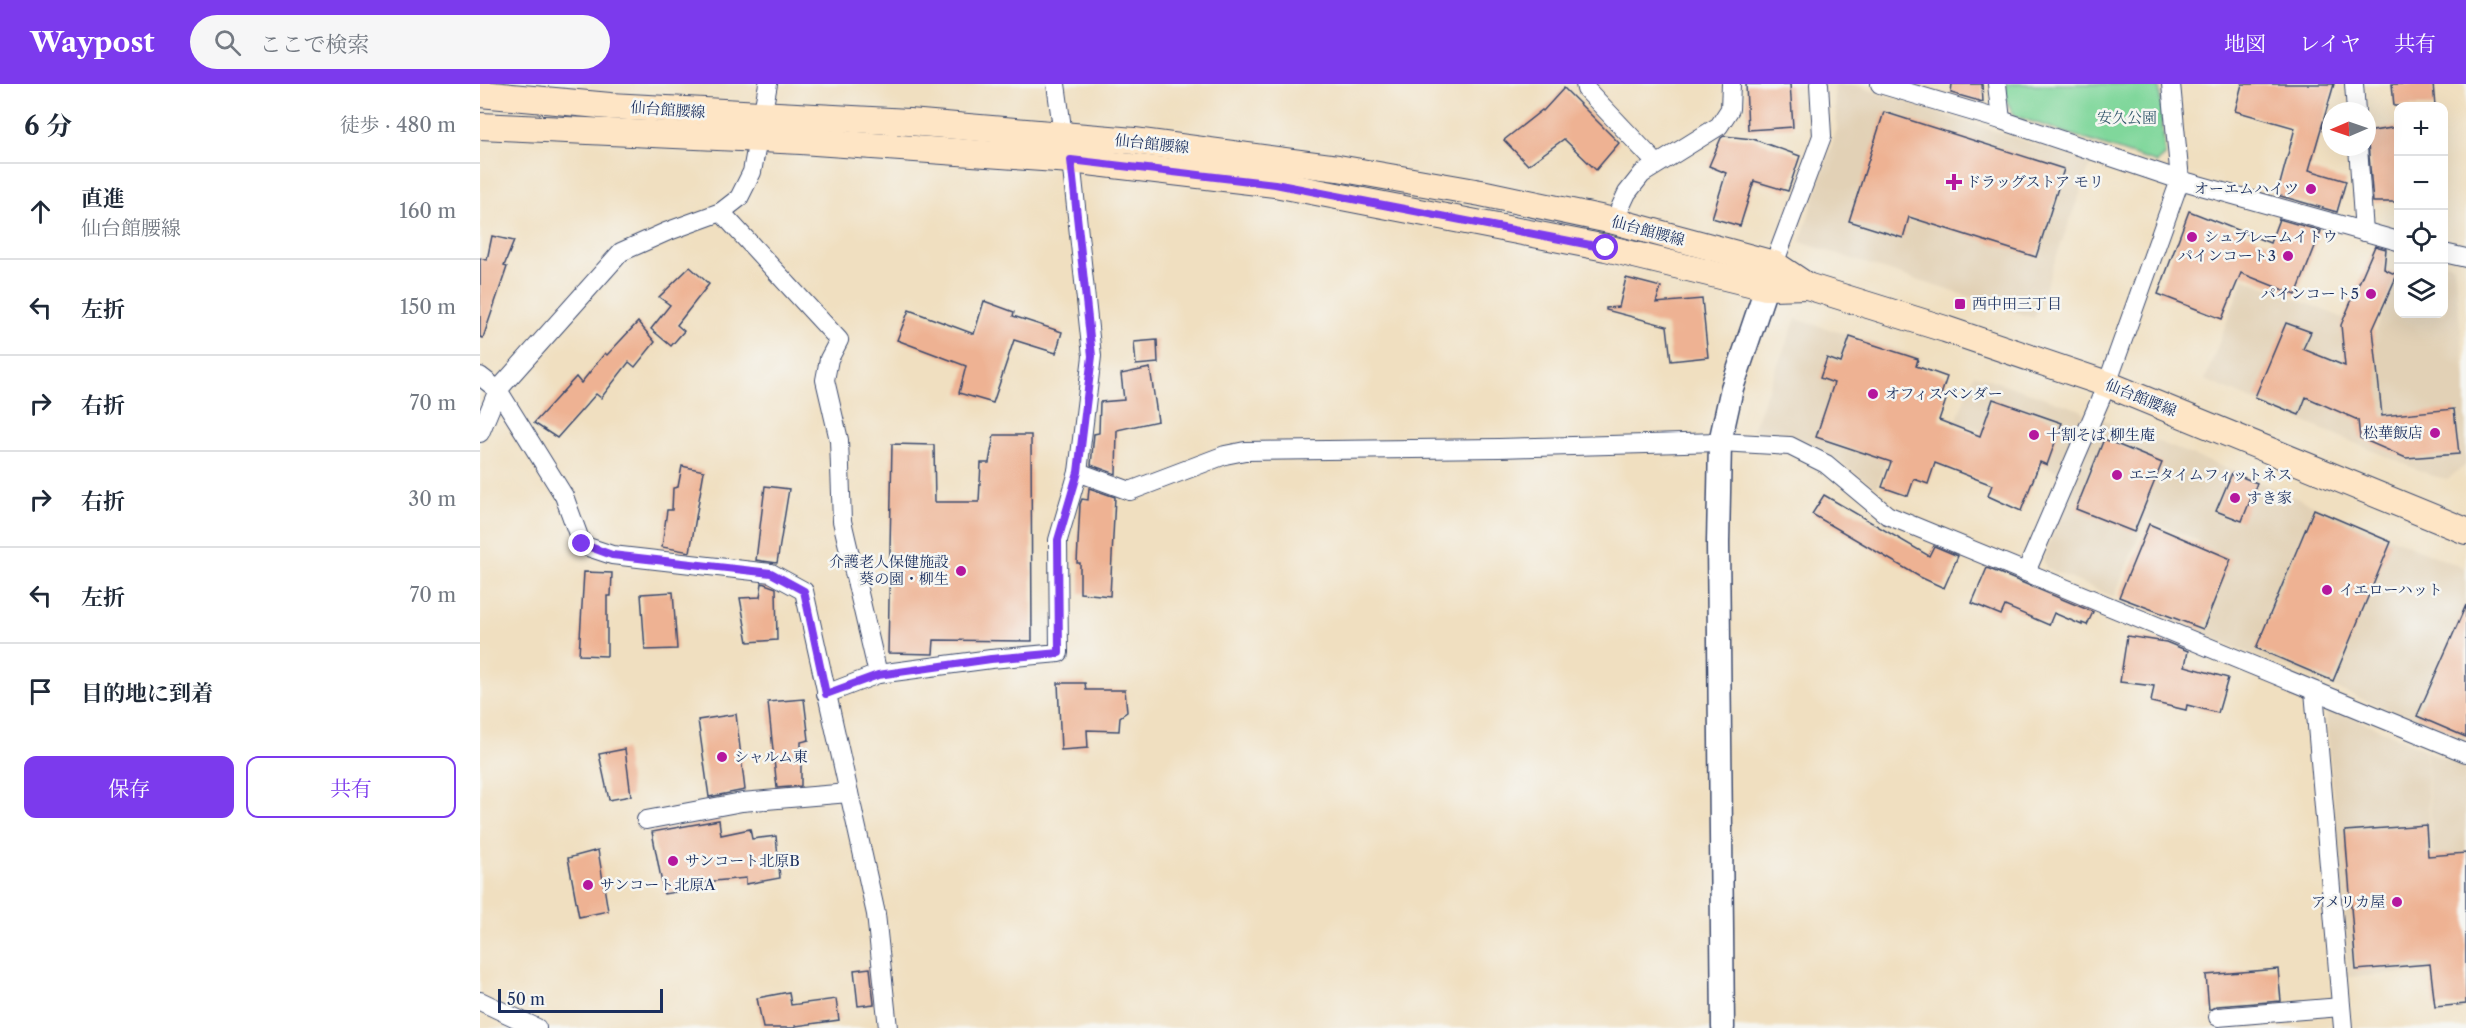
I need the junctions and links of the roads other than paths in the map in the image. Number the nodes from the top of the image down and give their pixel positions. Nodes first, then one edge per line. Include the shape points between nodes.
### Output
1 (768, 84) edge
2 (1056, 84) edge
3 (1585, 84) edge
4 (1731, 84) edge
5 (1819, 84) edge
6 (1880, 84) edge
7 (1997, 84) edge
8 (2171, 84) edge
9 (2354, 84) edge
10 (480, 94) edge
11 (2355, 102) edge
12 (2001, 120) junction
13 (480, 126) edge
14 (759, 128) junction
15 (1063, 135) junction
16 (2359, 156) edge
17 (1071, 160) junction
18 (1658, 164) junction
19 (2180, 180) junction
20 (721, 212) junction
21 (1614, 221) junction
22 (2364, 232) junction
23 (2394, 240) edge
24 (2448, 254) edge
25 (2466, 258) edge
26 (1770, 276) junction
27 (480, 376) edge
28 (2107, 384) junction
29 (498, 390) junction
30 (480, 433) edge
31 (1720, 442) junction
32 (1078, 472) junction
33 (2466, 531) edge
34 (2026, 572) junction
35 (878, 675) junction
36 (2314, 691) junction
37 (826, 694) junction
38 (2466, 753) edge
39 (849, 793) junction
40 (646, 820) dead end
41 (480, 1001) edge
42 (2341, 1007) junction
43 (2218, 1017) dead end
44 (537, 1028) edge
45 (888, 1028) edge
46 (1723, 1028) edge
47 (2343, 1028) edge

1 - 14 street
2 - 15 street
3 - 18 street
4 - 18 street via 1730,109 1719,126
5 - 26 street via 1822,136
6 - 12 street
7 - 12 street
8 - 19 street
9 - 11 street
10 - 14 main road, 仙台館腰線 via 609,106
12 - 19 street
13 - 14 main road, 仙台館腰線
14 - 15 main road, 仙台館腰線 via 909,122
14 - 17 main road, 仙台館腰線
14 - 20 street via 752,171 739,198
15 - 21 main road, 仙台館腰線 via 1247,154 1338,168
16 - 22 street
17 - 26 main road, 仙台館腰線 via 1275,184
17 - 32 street via 1092,356
18 - 21 street via 1642,174 1627,193
19 - 22 street
19 - 28 street
20 - 29 street via 621,252
20 - 35 street via 839,340 829,359 825,381 839,440 842,521
21 - 26 main road, 仙台館腰線
22 - 23 street
24 - 25 street
26 - 28 main road, 仙台館腰線
26 - 31 street via 1732,388
27 - 29 street
28 - 33 main road, 仙台館腰線
28 - 34 street
29 - 30 street
29 - 37 street via 564,495 582,544 612,555 771,573 804,591
31 - 32 street via 1245,451 1130,491
31 - 34 street via 1790,446 1826,464 1887,514
31 - 46 street
32 - 35 street via 1058,540 1059,653
34 - 36 street
35 - 37 street
36 - 38 street
36 - 42 street
37 - 39 street
39 - 40 street via 742,802
39 - 45 street via 876,914
41 - 44 street
42 - 43 street
42 - 47 street

